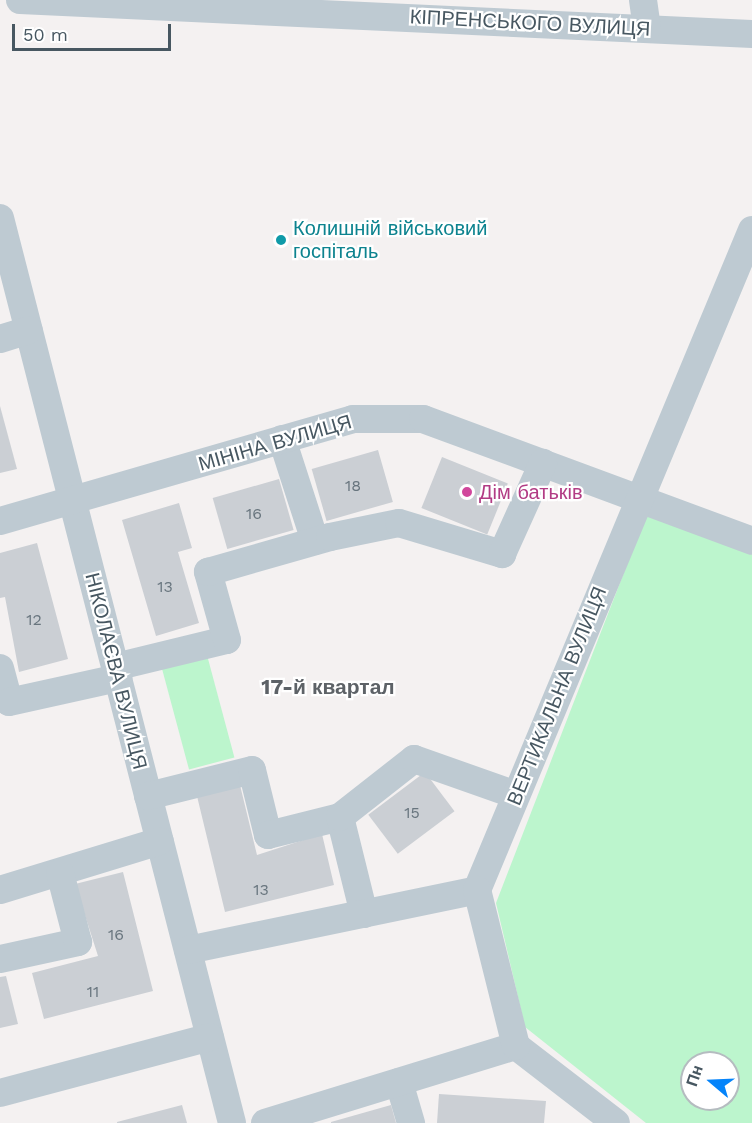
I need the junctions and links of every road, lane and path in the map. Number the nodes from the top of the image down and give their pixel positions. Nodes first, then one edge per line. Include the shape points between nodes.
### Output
1 (20, 0) edge
2 (643, 0) edge
3 (647, 28) junction
4 (752, 34) edge
5 (0, 218) edge
6 (752, 230) edge
7 (29, 330) junction
8 (0, 339) edge
9 (282, 440) junction
10 (543, 463) junction
11 (638, 497) junction
12 (73, 502) junction
13 (0, 521) edge
14 (315, 541) junction
15 (752, 541) edge
16 (0, 668) edge
17 (117, 673) junction
18 (5, 704) edge
19 (516, 795) junction
20 (148, 796) junction
21 (340, 817) junction
22 (160, 841) junction
23 (60, 873) junction
24 (0, 890) edge
25 (477, 890) junction
26 (364, 914) junction
27 (188, 950) junction
28 (0, 959) edge
29 (210, 1037) junction
30 (516, 1046) junction
31 (399, 1082) junction
32 (0, 1093) edge
33 (232, 1123) edge
34 (265, 1123) edge
35 (411, 1123) edge
36 (616, 1123) edge

1 - 3 street, КІПРЕНСЬКОГО ВУЛИЦЯ
2 - 3 street
3 - 4 street, КІПРЕНСЬКОГО ВУЛИЦЯ
5 - 7 street, НІКОЛАЄВА ВУЛИЦЯ
6 - 11 street, ВЕРТИКАЛЬНА ВУЛИЦЯ
7 - 8 street
7 - 12 street, НІКОЛАЄВА ВУЛИЦЯ
9 - 10 street, МІНІНА ВУЛИЦЯ via 353,418 423,419
9 - 12 street, МІНІНА ВУЛИЦЯ
9 - 14 street
10 - 11 street, МІНІНА ВУЛИЦЯ
10 - 14 street via 502,555 399,523
11 - 15 street, МІНІНА ВУЛИЦЯ
11 - 19 street, ВЕРТИКАЛЬНА ВУЛИЦЯ
12 - 13 street, МІНІНА ВУЛИЦЯ
12 - 17 street, НІКОЛАЄВА ВУЛИЦЯ
14 - 17 street via 208,572 227,640
16 - 18 street
17 - 18 street
17 - 20 street, НІКОЛАЄВА ВУЛИЦЯ
19 - 21 street via 414,759
19 - 25 street, ВЕРТИКАЛЬНА ВУЛИЦЯ
20 - 21 street via 252,770 268,835
20 - 22 street, НІКОЛАЄВА ВУЛИЦЯ
21 - 26 street
22 - 23 street
22 - 27 street, НІКОЛАЄВА ВУЛИЦЯ
23 - 24 street
23 - 28 street via 78,942
25 - 26 street
25 - 30 street
26 - 27 street
27 - 29 street, НІКОЛАЄВА ВУЛИЦЯ
29 - 32 street
29 - 33 street, НІКОЛАЄВА ВУЛИЦЯ
30 - 31 street
30 - 36 street
31 - 34 street
31 - 35 street

